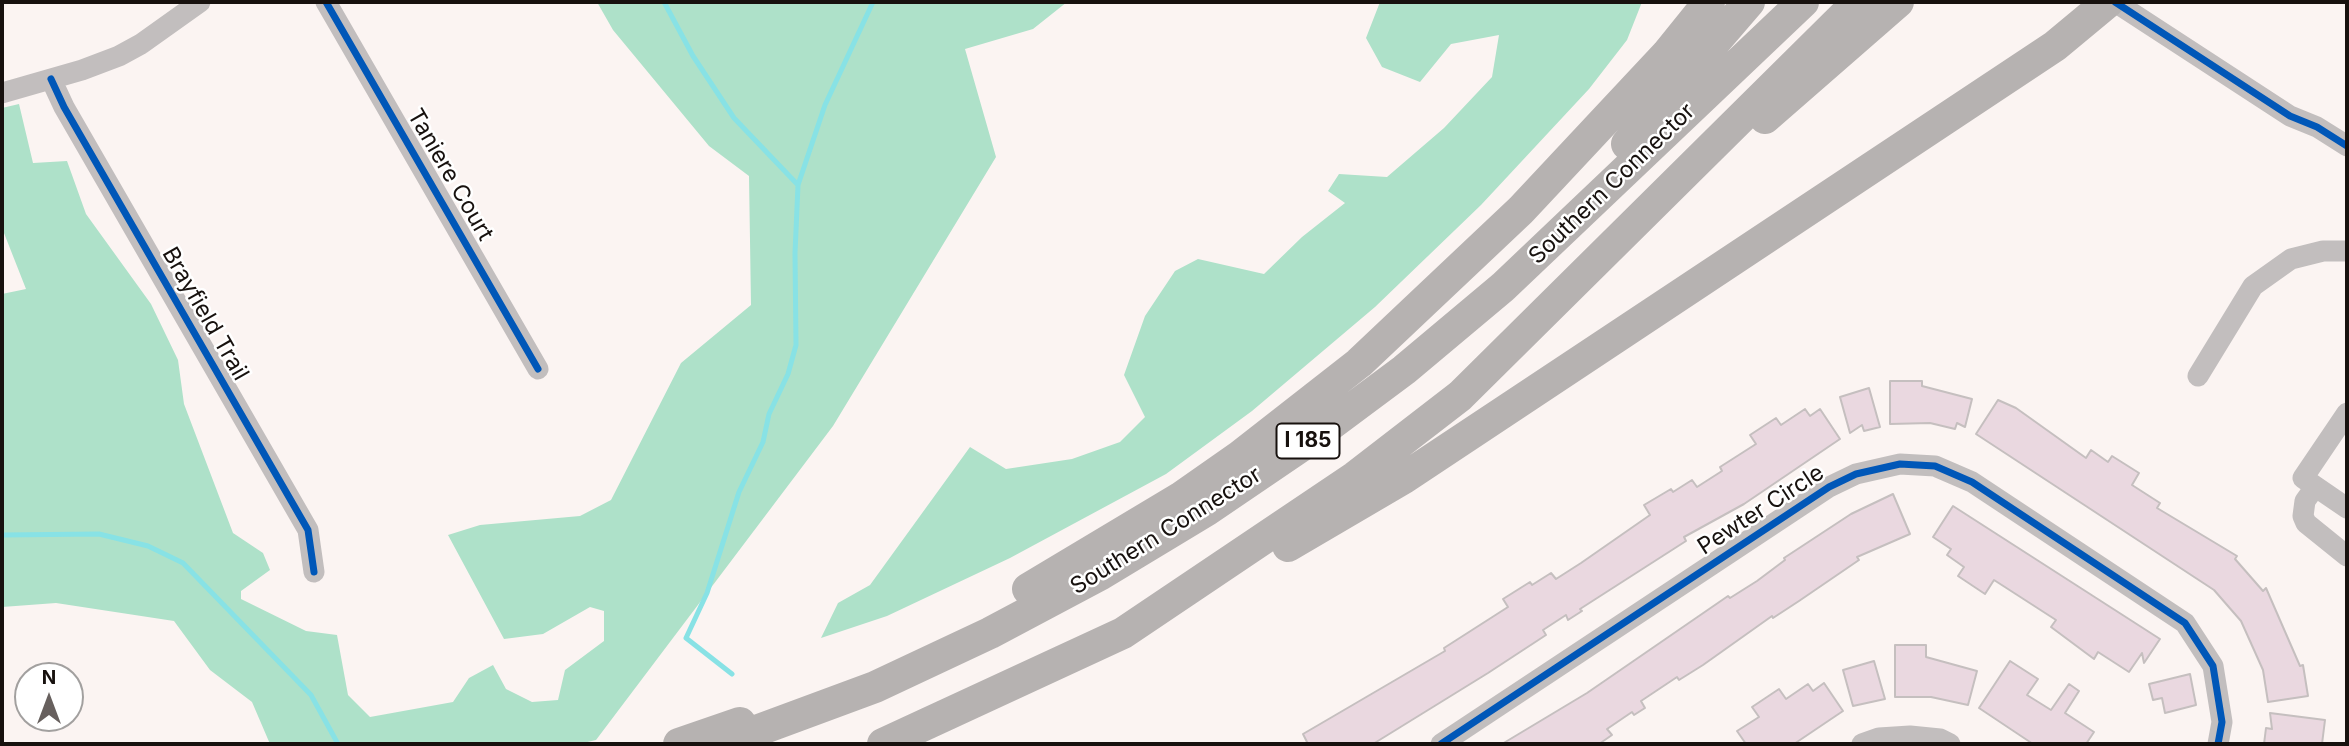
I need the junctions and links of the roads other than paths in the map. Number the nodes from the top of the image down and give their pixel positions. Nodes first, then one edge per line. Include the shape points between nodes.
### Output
1 (200, 2) edge
2 (326, 2) edge
3 (1695, 2) edge
4 (1709, 2) edge
5 (1749, 2) edge
6 (1803, 2) edge
7 (1858, 2) edge
8 (1898, 2) edge
9 (2108, 2) edge
10 (2115, 2) edge
11 (51, 79) junction
12 (2, 93) edge
13 (1625, 96) junction
14 (2346, 147) edge
15 (1661, 197) junction
16 (2347, 251) edge
17 (1427, 349) junction
18 (538, 369) dead end
19 (2198, 376) dead end
20 (2347, 413) edge
21 (2315, 487) junction
22 (2347, 508) edge
23 (2347, 556) edge
24 (314, 572) dead end
25 (1123, 633) junction
26 (679, 744) edge
27 (721, 744) edge
28 (883, 744) edge
29 (1441, 744) edge
30 (1862, 744) edge
31 (1950, 744) edge
32 (2218, 744) edge

1 - 11 street via 141,44
2 - 18 street, Taniere Court
3 - 13 highway
4 - 13 highway
5 - 17 highway via 1623,148
6 - 17 highway, Southern Connector / I 185 via 1503,287
7 - 15 highway, Southern Connector / I 185
8 - 15 highway via 1787,102
9 - 25 highway via 2055,46 1404,478 1208,593
10 - 14 street via 2290,116
11 - 12 street
11 - 24 street, Brayfield Trail via 308,530
13 - 26 highway via 1479,252 1360,363 1220,470 1054,575 933,639 780,708
15 - 25 highway, Southern Connector / I 185 via 1460,396 1355,477
16 - 19 street via 2323,251 2291,260 2253,286
17 - 27 highway, Southern Connector / I 185 via 1310,440 1101,574 875,687
20 - 21 street via 2303,478
21 - 22 street
21 - 23 street via 2305,501 2306,523
25 - 28 highway, Southern Connector / I 185
29 - 32 street, Pewter Circle via 1829,487 1856,474 1900,464 1935,466 1972,482 2185,623 2213,666 2222,722
30 - 31 street via 1910,736

